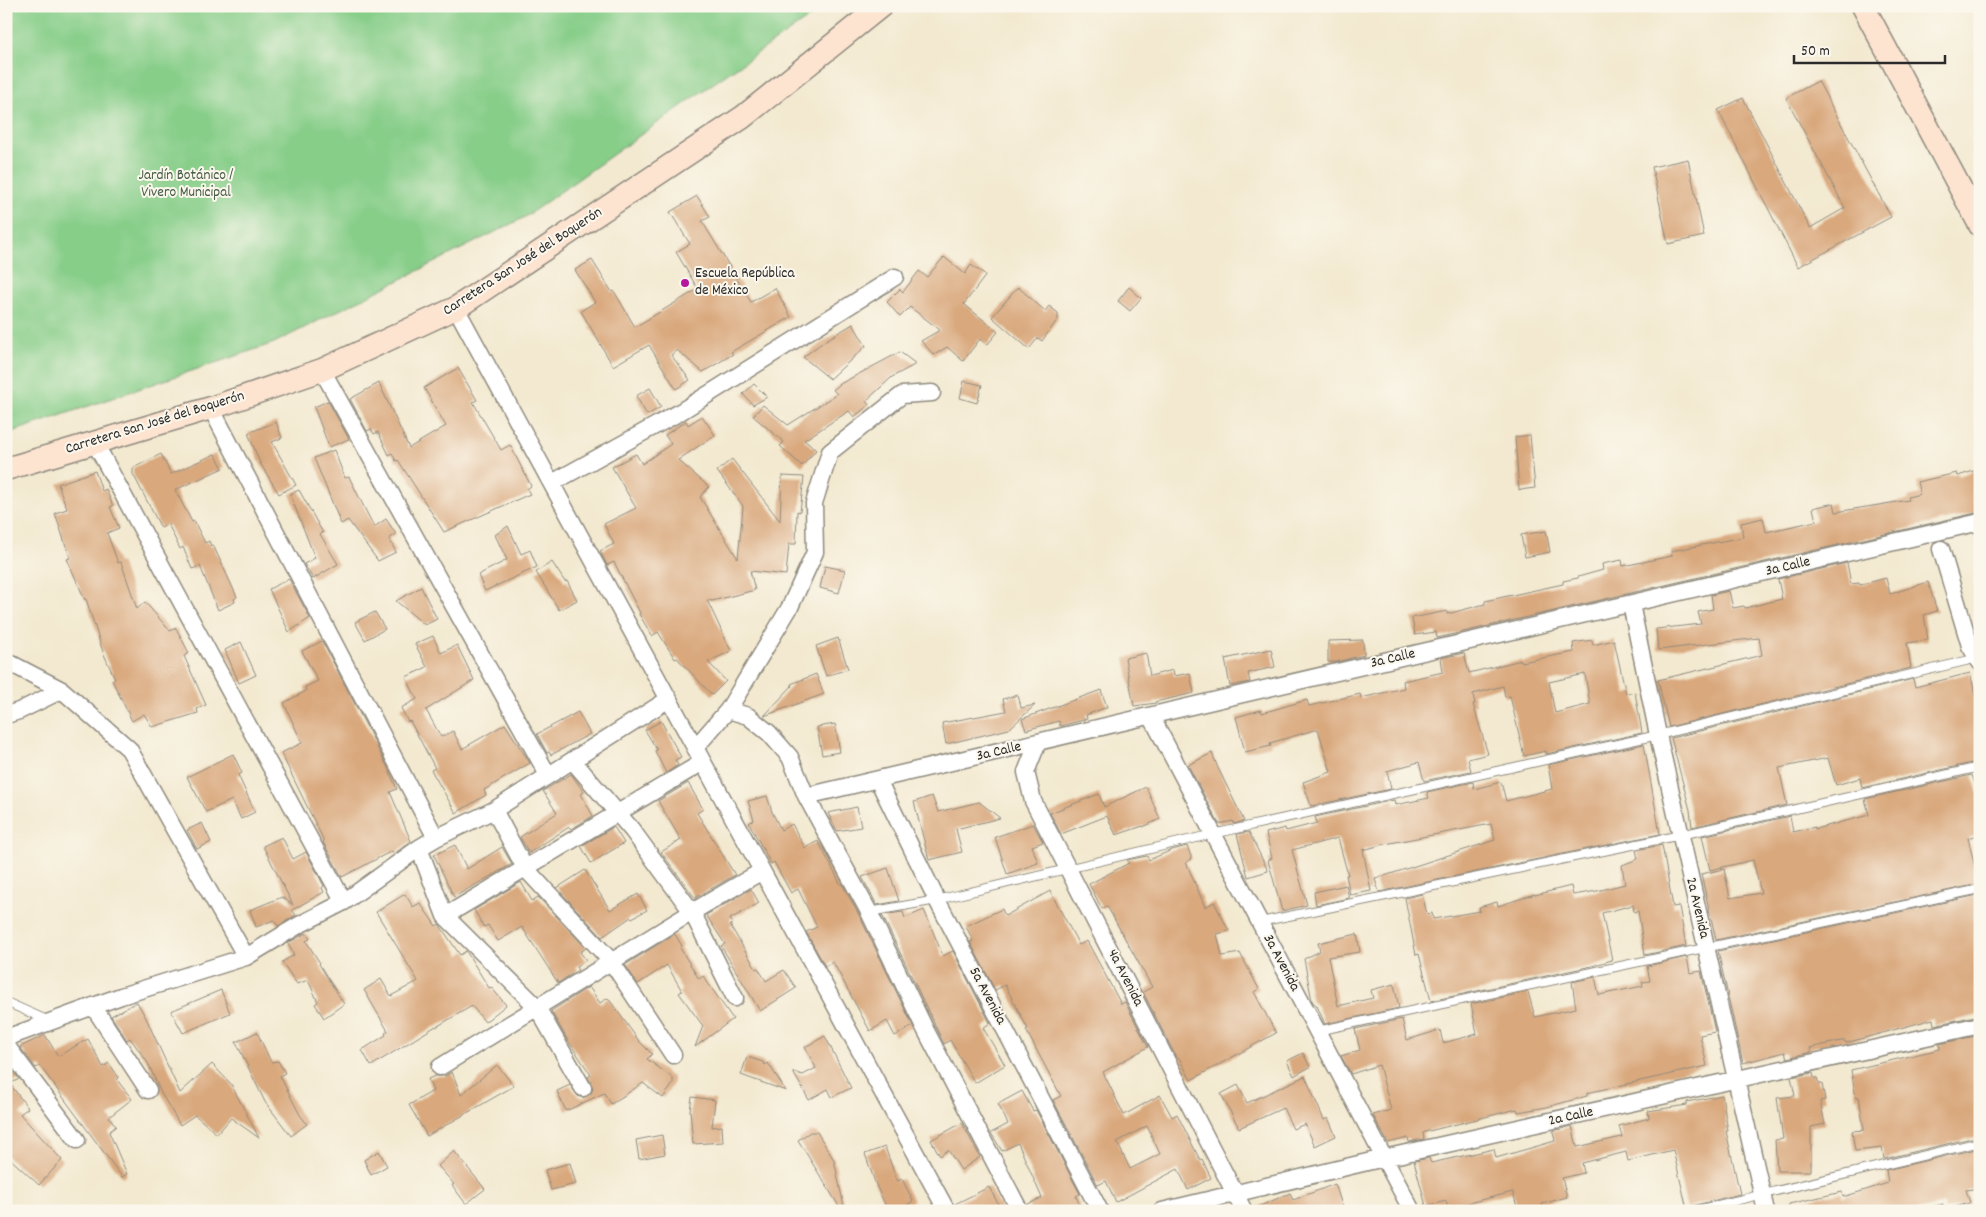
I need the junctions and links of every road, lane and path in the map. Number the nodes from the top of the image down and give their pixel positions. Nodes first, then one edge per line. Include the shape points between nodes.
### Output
1 (881, 6) edge
2 (1863, 6) edge
3 (1980, 225) edge
4 (895, 277) dead end
5 (456, 308) junction
6 (322, 370) junction
7 (932, 393) dead end
8 (211, 408) junction
9 (95, 443) junction
10 (6, 469) edge
11 (552, 483) junction
12 (1980, 522) edge
13 (1941, 549) dead end
14 (1631, 604) junction
15 (1979, 659) edge
16 (6, 661) edge
17 (62, 690) junction
18 (669, 699) junction
19 (728, 710) junction
20 (6, 715) edge
21 (1151, 716) junction
22 (1658, 735) junction
23 (1038, 742) junction
24 (695, 748) junction
25 (573, 761) junction
26 (703, 762) junction
27 (1980, 767) edge
28 (548, 775) junction
29 (878, 780) junction
30 (806, 796) junction
31 (494, 810) junction
32 (617, 814) junction
33 (1213, 834) junction
34 (1681, 835) junction
35 (436, 838) junction
36 (419, 848) junction
37 (1068, 867) junction
38 (525, 868) junction
39 (762, 871) junction
40 (1980, 889) edge
41 (937, 900) junction
42 (344, 902) junction
43 (692, 912) junction
44 (869, 912) junction
45 (444, 916) junction
46 (1260, 922) junction
47 (1706, 947) junction
48 (246, 957) junction
49 (611, 962) junction
50 (735, 998) dead end
51 (6, 1002) edge
52 (93, 1006) junction
53 (537, 1007) junction
54 (51, 1022) junction
55 (1980, 1025) edge
56 (1317, 1031) junction
57 (6, 1038) edge
58 (6, 1045) edge
59 (673, 1056) dead end
60 (440, 1067) dead end
61 (1736, 1080) junction
62 (582, 1088) dead end
63 (148, 1090) dead end
64 (77, 1140) dead end
65 (1980, 1142) edge
66 (1384, 1158) junction
67 (1235, 1194) junction
68 (1764, 1203) edge
69 (947, 1211) edge
70 (1020, 1211) edge
71 (1100, 1211) edge
72 (1162, 1211) edge
73 (1244, 1211) edge
74 (1412, 1211) edge
75 (1693, 1211) edge

1 - 5 street, Carretera San José del Boquerón via 743,117
2 - 3 street
4 - 11 street via 680,412
5 - 6 street, Carretera San José del Boquerón
5 - 11 street
6 - 8 street, Carretera San José del Boquerón
6 - 28 street
7 - 19 street via 902,395 830,452 814,503 815,552 790,607
8 - 9 street, Carretera San José del Boquerón
8 - 35 street
9 - 10 street, Carretera San José del Boquerón
9 - 42 street
11 - 18 street
12 - 14 street, 3a Calle
13 - 15 street via 1970,646
14 - 21 street, 3a Calle
14 - 22 street, 2a Avenida
15 - 22 lane
16 - 17 street
17 - 20 street
17 - 48 street via 129,749
18 - 24 street
18 - 25 street
19 - 24 street
19 - 30 street via 748,716 785,751
21 - 23 street, 3a Calle
21 - 33 street, 3a Avenida
22 - 33 lane
22 - 34 street, 2a Avenida
23 - 29 street, 3a Calle
23 - 37 street, 4a Avenida via 1026,772 1033,801
24 - 26 street
25 - 28 street
25 - 32 street
26 - 32 street
26 - 39 street
27 - 34 lane
28 - 31 street
29 - 30 street, 3a Calle
29 - 41 street, 5a Avenida
30 - 44 street
31 - 35 street
31 - 38 street
32 - 38 street
32 - 43 street
33 - 37 lane
33 - 46 street, 3a Avenida
34 - 46 lane
34 - 47 street, 2a Avenida
35 - 36 street
36 - 42 street
36 - 45 street
37 - 41 lane
37 - 67 street, 4a Avenida
38 - 45 street
38 - 49 street
39 - 43 street
39 - 69 street
40 - 47 lane
41 - 44 lane
41 - 71 street, 5a Avenida
42 - 48 street
43 - 49 street
43 - 50 street
44 - 70 street via 924,1028
45 - 53 street
46 - 56 street, 3a Avenida
47 - 56 lane
47 - 61 street, 2a Avenida
48 - 52 street
49 - 53 street
49 - 59 street
51 - 54 lane
52 - 54 street
52 - 63 street
53 - 60 street
53 - 62 street
54 - 57 street
55 - 61 street, 2a Calle
56 - 66 street, 3a Avenida
58 - 64 street
61 - 66 street, 2a Calle
61 - 68 street, 2a Avenida
65 - 68 lane
66 - 67 street, 2a Calle
66 - 74 street, 3a Avenida
67 - 72 street, 2a Calle
67 - 73 street, 4a Avenida
68 - 75 lane

